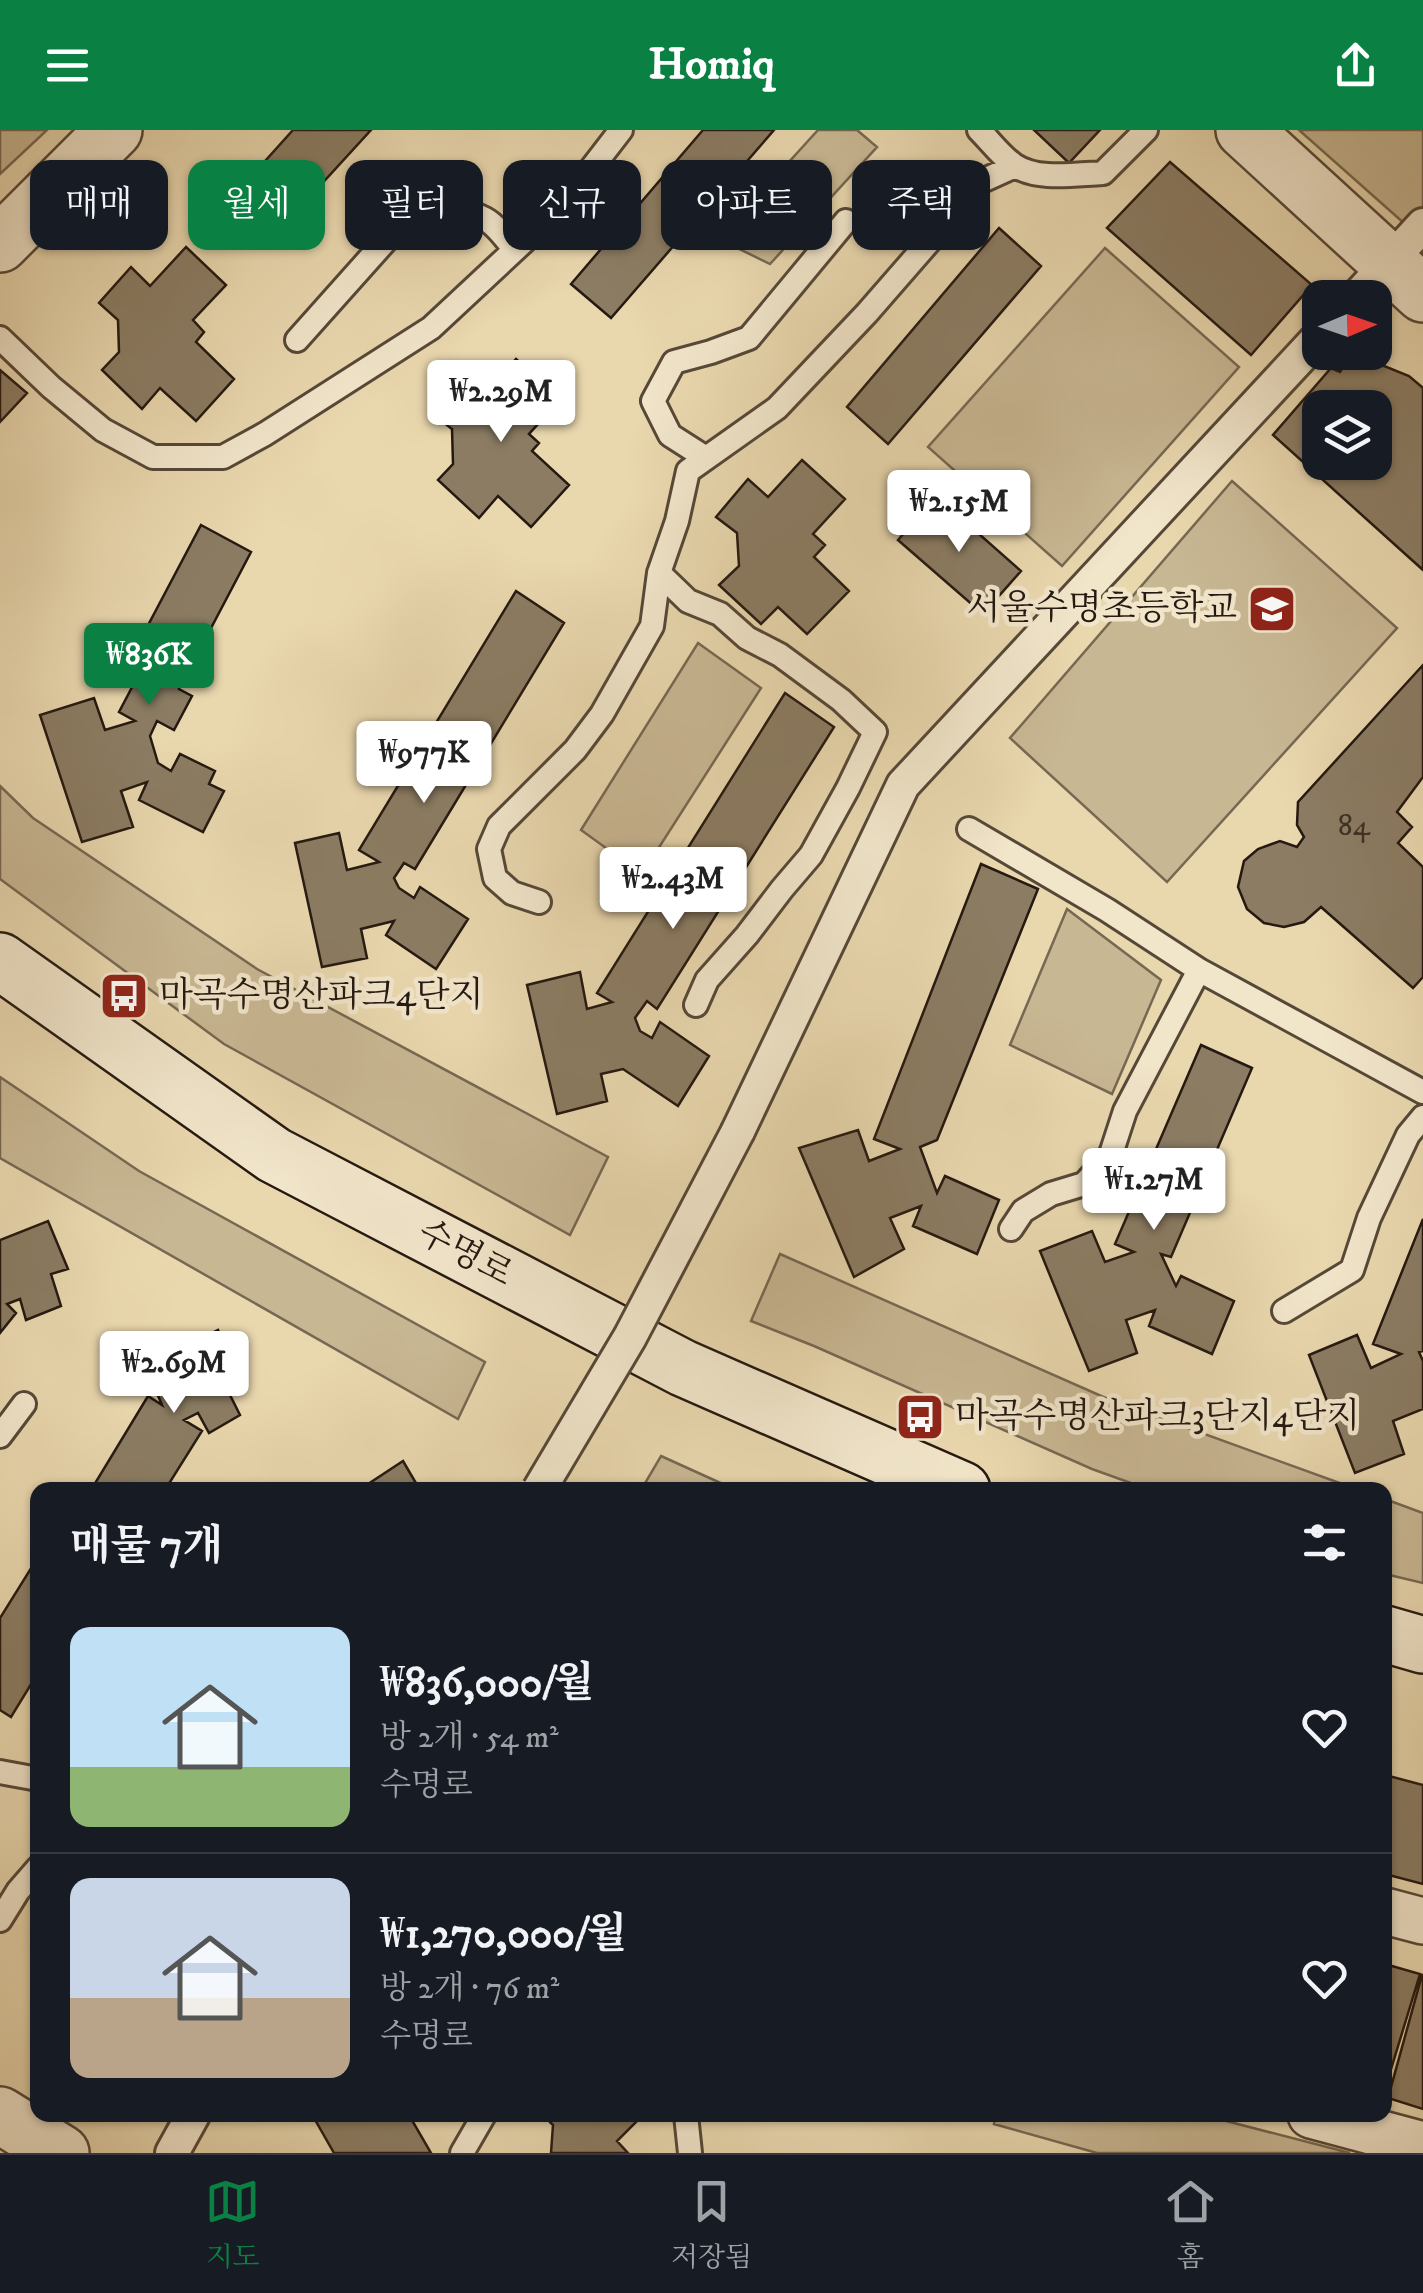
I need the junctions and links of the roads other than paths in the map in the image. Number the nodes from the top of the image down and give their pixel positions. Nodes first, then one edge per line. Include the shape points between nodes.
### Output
1 (114, 130) edge
2 (621, 130) edge
3 (979, 130) edge
4 (1146, 130) edge
5 (1244, 130) edge
6 (598, 160) edge
7 (1015, 166) junction
8 (846, 221) dead end
9 (503, 237) edge
10 (0, 244) edge
11 (513, 250) edge
12 (1398, 270) edge
13 (0, 338) edge
14 (297, 340) dead end
15 (1302, 355) edge
16 (706, 458) junction
17 (658, 573) junction
18 (968, 829) dead end
19 (539, 902) dead end
20 (0, 961) edge
21 (1198, 970) junction
22 (696, 1005) dead end
23 (1423, 1092) edge
24 (1423, 1117) edge
25 (1011, 1229) dead end
26 (1284, 1311) dead end
27 (24, 1404) dead end
28 (0, 1436) edge
29 (545, 1482) edge
30 (944, 1482) edge
31 (1392, 1636) edge
32 (1423, 1645) edge
33 (0, 1772) edge
34 (30, 1778) edge
35 (30, 1877) edge
36 (1392, 1913) edge
37 (0, 1920) edge
38 (1423, 1921) edge
39 (0, 2115) edge
40 (188, 2122) edge
41 (480, 2122) edge
42 (687, 2122) edge
43 (1336, 2122) edge
44 (1423, 2146) edge
45 (61, 2153) edge
46 (172, 2153) edge
47 (462, 2153) edge
48 (690, 2153) edge

1 - 10 main road
2 - 6 lane
3 - 7 lane
4 - 7 lane via 1103,173 1037,174
5 - 12 main road
7 - 16 lane via 982,181 777,408
8 - 16 lane via 748,338 674,362 653,401 670,435
9 - 14 lane via 488,220 458,210 427,210 405,219
11 - 13 lane via 431,328 223,457 153,457 103,430
15 - 29 street, bridge via 903,785 738,1131
16 - 17 lane via 688,471
17 - 19 lane via 652,626 602,714 499,826 489,848 495,878 512,893
17 - 22 lane via 688,600 780,655 875,732 811,855 707,980
18 - 21 lane
20 - 30 main road, 수명로 via 274,1155 683,1368
21 - 23 lane
21 - 25 lane via 1125,1110 1110,1154 1084,1184 1023,1211
24 - 26 lane via 1369,1218 1352,1270
27 - 28 lane
31 - 32 main road
33 - 34 lane
35 - 37 lane
36 - 38 street
39 - 45 main road
40 - 46 street
41 - 47 lane
42 - 48 lane
43 - 44 street

